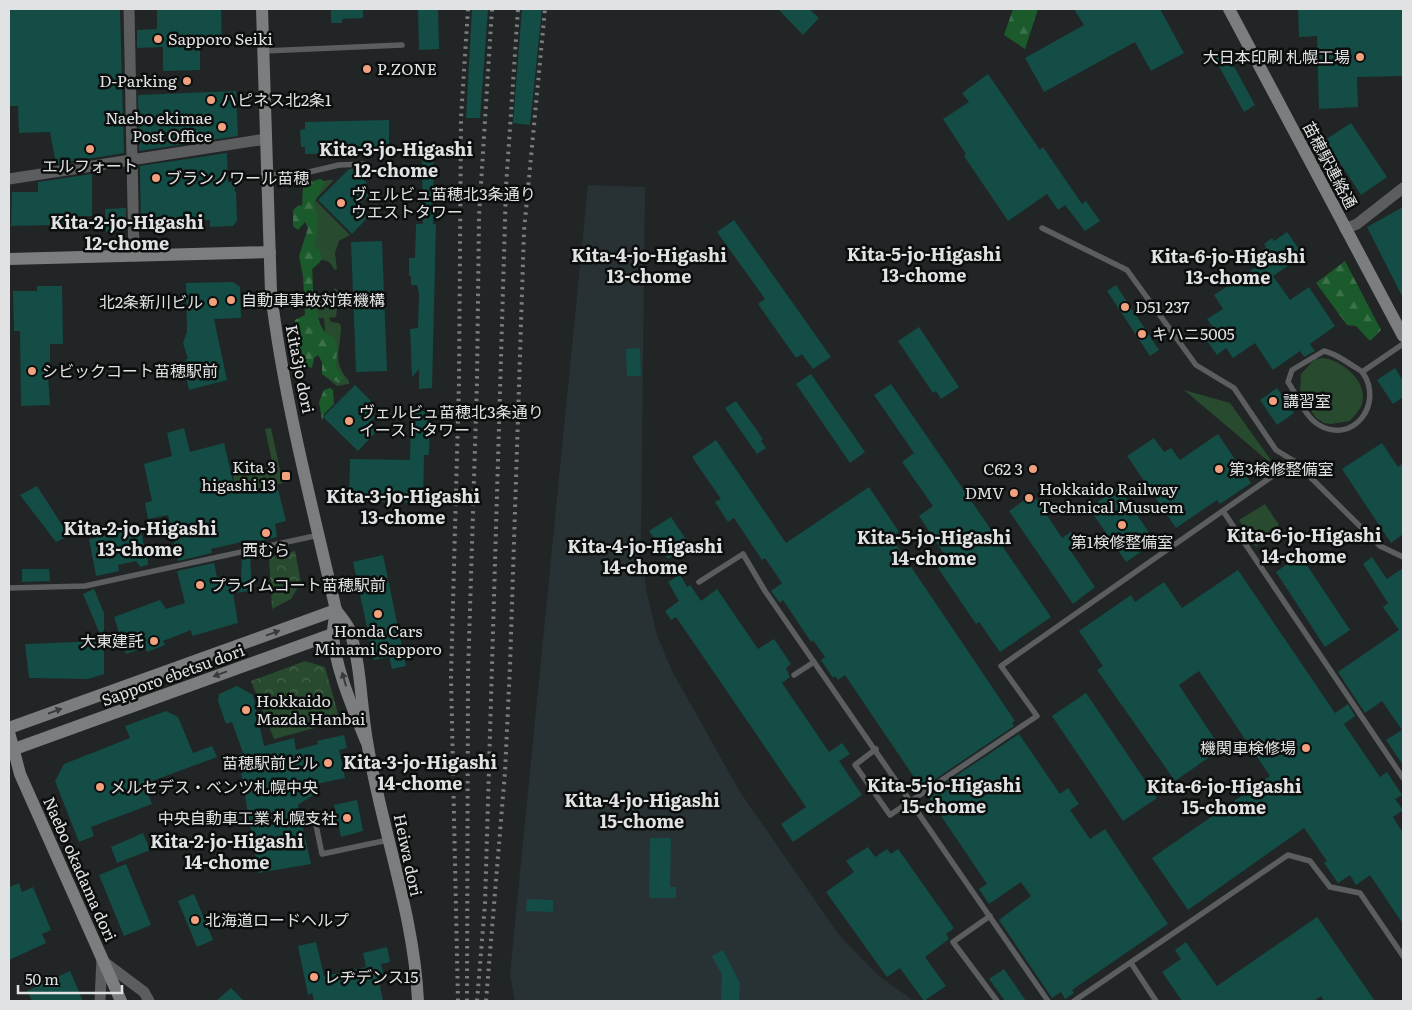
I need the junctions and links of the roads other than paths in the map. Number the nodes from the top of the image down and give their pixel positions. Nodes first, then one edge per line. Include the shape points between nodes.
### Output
1 (129, 9) edge
2 (262, 9) edge
3 (1229, 9) edge
4 (402, 45) dead end
5 (264, 50) junction
6 (266, 139) junction
7 (132, 161) junction
8 (409, 171) dead end
9 (268, 174) junction
10 (9, 180) edge
11 (1403, 188) edge
12 (1042, 228) dead end
13 (1346, 229) junction
14 (270, 252) junction
15 (134, 256) junction
16 (9, 259) edge
17 (1403, 336) edge
18 (1403, 344) edge
19 (1362, 372) junction
20 (1294, 461) junction
21 (1223, 511) junction
22 (319, 535) junction
23 (1403, 556) edge
24 (699, 582) dead end
25 (9, 588) edge
26 (336, 610) junction
27 (348, 629) junction
28 (333, 634) junction
29 (814, 662) junction
30 (794, 674) dead end
31 (9, 728) edge
32 (9, 732) edge
33 (366, 741) junction
34 (876, 749) junction
35 (11, 750) edge
36 (1403, 778) edge
37 (911, 802) junction
38 (315, 820) dead end
39 (388, 840) junction
40 (990, 916) junction
41 (1403, 956) edge
42 (103, 960) junction
43 (1130, 963) junction
44 (100, 1001) edge
45 (121, 1001) edge
46 (149, 1001) edge
47 (418, 1001) edge
48 (997, 1001) edge
49 (1048, 1001) edge
50 (1074, 1001) edge
51 (1156, 1001) edge

1 - 7 street
2 - 5 street, Kita3jo dori
3 - 13 street, 苗穂駅連絡通
4 - 5 lane
5 - 6 street, Kita3jo dori
6 - 7 street
6 - 9 street, Kita3jo dori
7 - 10 street
7 - 15 street
8 - 9 lane via 374,171 364,164
9 - 14 street, Kita3jo dori
11 - 13 street
12 - 20 lane via 1127,270 1196,365 1234,388 1276,450
13 - 17 street, 苗穂駅連絡通
14 - 15 street
14 - 22 street, Kita3jo dori via 276,331
15 - 16 street
18 - 19 lane
19 - 19 lane via 1370,389 1365,416 1343,430 1319,426 1288,382 1292,370 1324,351 1334,353
20 - 21 lane
20 - 23 lane via 1380,546
21 - 36 lane
21 - 37 lane via 1001,666 1037,716
22 - 25 lane via 85,586
22 - 26 street, Kita3jo dori
24 - 29 lane via 743,554
26 - 27 street, Kita3jo dori
26 - 28 street, Kita3jo dori
31 -> 26 street, Sapporo ebetsu dori
27 - 28 street, Sapporo ebetsu dori
27 - 33 street, Heiwa dori via 362,694
33 -> 28 street, Kita3jo dori via 349,699
28 -> 35 street, Sapporo ebetsu dori
29 - 30 lane
29 - 34 lane
32 - 35 street, Naebo okadama dori
33 - 39 street, Heiwa dori
34 - 37 lane
34 - 37 lane via 855,765 890,815
35 - 42 street, Naebo okadama dori
37 - 40 lane
38 - 39 lane via 322,854
39 - 47 street, Heiwa dori via 410,936
40 - 48 lane via 953,942
40 - 49 lane
41 - 43 lane via 1360,893 1330,887 1310,860 1288,855
42 - 44 street
42 - 45 street, Naebo okadama dori
42 - 46 street via 144,992
43 - 50 lane
43 - 51 lane

